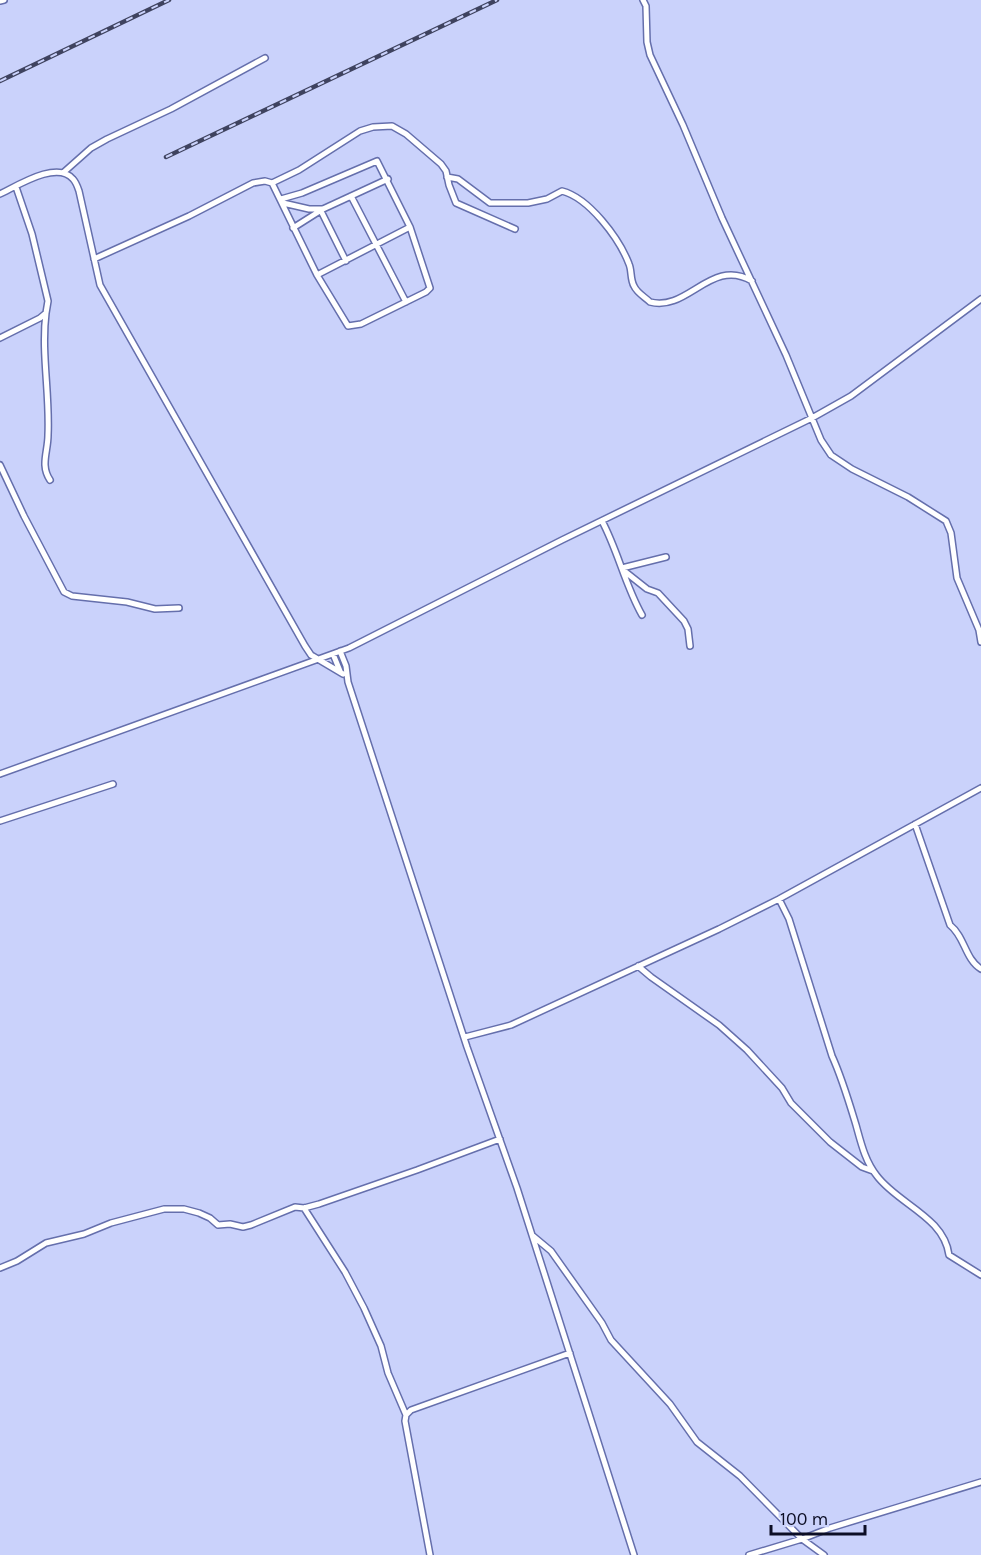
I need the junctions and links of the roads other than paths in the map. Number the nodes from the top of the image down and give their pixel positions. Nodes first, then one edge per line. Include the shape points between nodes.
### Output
1 (644, 0) edge
2 (265, 58) dead end
3 (64, 172) junction
4 (447, 177) junction
5 (388, 179) junction
6 (272, 183) junction
7 (16, 187) junction
8 (0, 194) edge
9 (351, 196) junction
10 (282, 201) junction
11 (322, 210) junction
12 (410, 227) junction
13 (292, 228) junction
14 (515, 230) dead end
15 (377, 244) junction
16 (94, 259) junction
17 (345, 261) junction
18 (317, 275) junction
19 (752, 281) junction
20 (981, 299) edge
21 (406, 302) junction
22 (46, 313) junction
23 (0, 338) edge
24 (812, 418) junction
25 (0, 465) edge
26 (50, 480) dead end
27 (602, 521) junction
28 (666, 557) dead end
29 (622, 569) junction
30 (179, 608) dead end
31 (642, 615) dead end
32 (981, 642) edge
33 (690, 646) dead end
34 (349, 648) junction
35 (340, 651) junction
36 (333, 654) junction
37 (319, 660) junction
38 (346, 666) junction
39 (342, 674) junction
40 (348, 682) junction
41 (0, 774) edge
42 (113, 784) dead end
43 (981, 788) edge
44 (0, 821) edge
45 (915, 824) junction
46 (779, 899) junction
47 (638, 966) junction
48 (981, 969) edge
49 (465, 1037) junction
50 (500, 1139) junction
51 (873, 1171) junction
52 (304, 1208) junction
53 (532, 1235) junction
54 (0, 1268) edge
55 (981, 1275) edge
56 (570, 1353) junction
57 (406, 1415) junction
58 (981, 1482) edge
59 (802, 1539) junction
60 (430, 1555) edge
61 (634, 1555) edge
62 (749, 1555) edge
63 (824, 1555) edge

1 - 19 street via 650,55
2 - 3 street via 99,144
3 - 7 street via 53,171
3 - 16 street via 73,178 80,191
4 - 6 street via 441,164 412,139 398,128 384,126 360,131
4 - 14 street via 456,203
4 - 19 street via 458,179 490,203 528,203 562,191 574,194 609,230 628,262 637,292 650,302 666,303 722,275 739,274
5 - 9 street
5 - 10 street via 377,161
5 - 12 street
6 - 10 street
6 - 16 street via 253,183
7 - 8 street
7 - 22 street via 44,281
9 - 11 street
9 - 15 street
10 - 11 street
10 - 13 street
11 - 13 street
11 - 17 street
12 - 15 street
12 - 21 street via 430,288
13 - 18 street
15 - 17 street
15 - 21 street
16 - 37 street via 100,285 305,646
17 - 18 street
18 - 21 street via 348,326 361,324
19 - 24 street
20 - 24 street via 851,396
22 - 23 street
22 - 26 street via 43,343 49,416 44,467
24 - 27 street
24 - 32 street via 831,455 946,521 957,578
25 - 30 street via 64,592 155,609
27 - 29 street
27 - 34 street
28 - 29 street
29 - 31 street
29 - 33 street via 658,593 684,621
34 - 35 street
34 - 38 street
35 - 36 street
35 - 38 street
36 - 37 street
36 - 39 street
37 - 39 street
37 - 41 street
38 - 40 street
39 - 40 street
40 - 49 street
42 - 44 street
43 - 45 street
45 - 46 street
45 - 48 street via 950,925 959,932 973,963
46 - 47 street
46 - 51 street
47 - 49 street via 511,1025
47 - 51 street via 719,1025 747,1050 830,1142
49 - 50 street
50 - 52 street
50 - 53 street
51 - 55 street via 938,1229 949,1255
52 - 54 street via 295,1207 243,1227 218,1225 206,1216 184,1209 164,1209 46,1243
52 - 57 street via 364,1308
53 - 56 street
53 - 59 street via 551,1251 611,1340 670,1404 697,1442 740,1476
56 - 57 street
56 - 61 street
57 - 60 street
58 - 59 street
59 - 62 street
59 - 63 street

